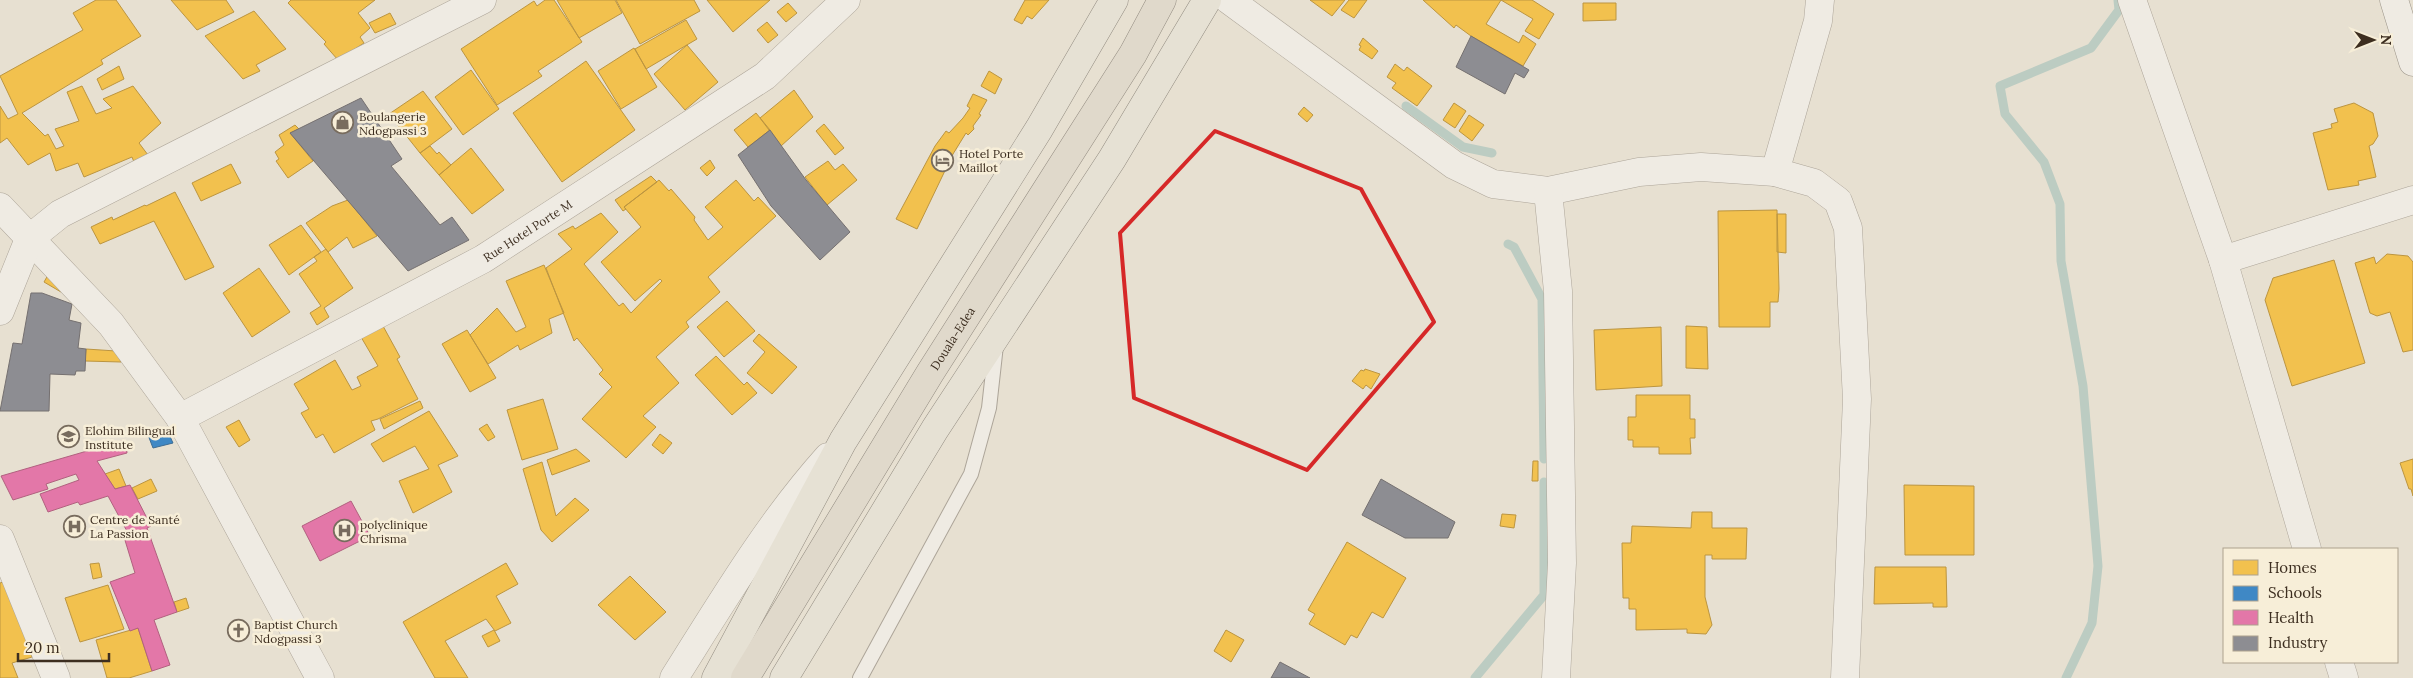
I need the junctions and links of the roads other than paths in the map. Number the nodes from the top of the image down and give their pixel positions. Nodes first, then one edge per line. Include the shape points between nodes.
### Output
1 (482, 0) edge
2 (846, 0) edge
3 (1114, 0) edge
4 (1162, 0) edge
5 (1207, 0) edge
6 (1229, 0) edge
7 (1820, 0) edge
8 (2132, 0) edge
9 (2394, 0) edge
10 (2413, 62) edge
11 (1775, 172) junction
12 (1548, 191) junction
13 (2413, 200) edge
14 (0, 207) edge
15 (29, 239) junction
16 (2222, 260) junction
17 (0, 311) edge
18 (998, 334) junction
19 (180, 418) junction
20 (843, 441) junction
21 (2307, 548) edge
22 (2, 550) edge
23 (2339, 663) edge
24 (56, 678) edge
25 (320, 678) edge
26 (674, 678) edge
27 (716, 678) edge
28 (745, 678) edge
29 (784, 678) edge
30 (860, 678) edge
31 (1556, 678) edge
32 (1845, 678) edge
33 (2344, 678) edge

1 - 15 street via 60,214
2 - 19 street, Rue Hotel Porte M via 764,76 483,259
3 - 20 main road via 1039,129
4 - 28 highway, Douala-Edea via 1133,54 925,381
5 - 18 main road via 1112,159
6 - 12 street via 1454,165 1493,184
7 - 11 street via 1818,21
8 - 16 street
9 - 10 street
11 - 12 street via 1701,167 1639,172
11 - 32 street via 1814,183 1838,201 1848,228 1857,399
12 - 31 street via 1558,300 1562,564
13 - 16 street
14 - 15 street
15 - 17 street
15 - 19 street via 111,324
16 - 21 street
18 - 29 main road
18 - 30 lane via 989,408 971,474
19 - 25 street
20 - 26 street via 789,505 740,574
20 - 27 main road
22 - 24 street
23 - 33 street

